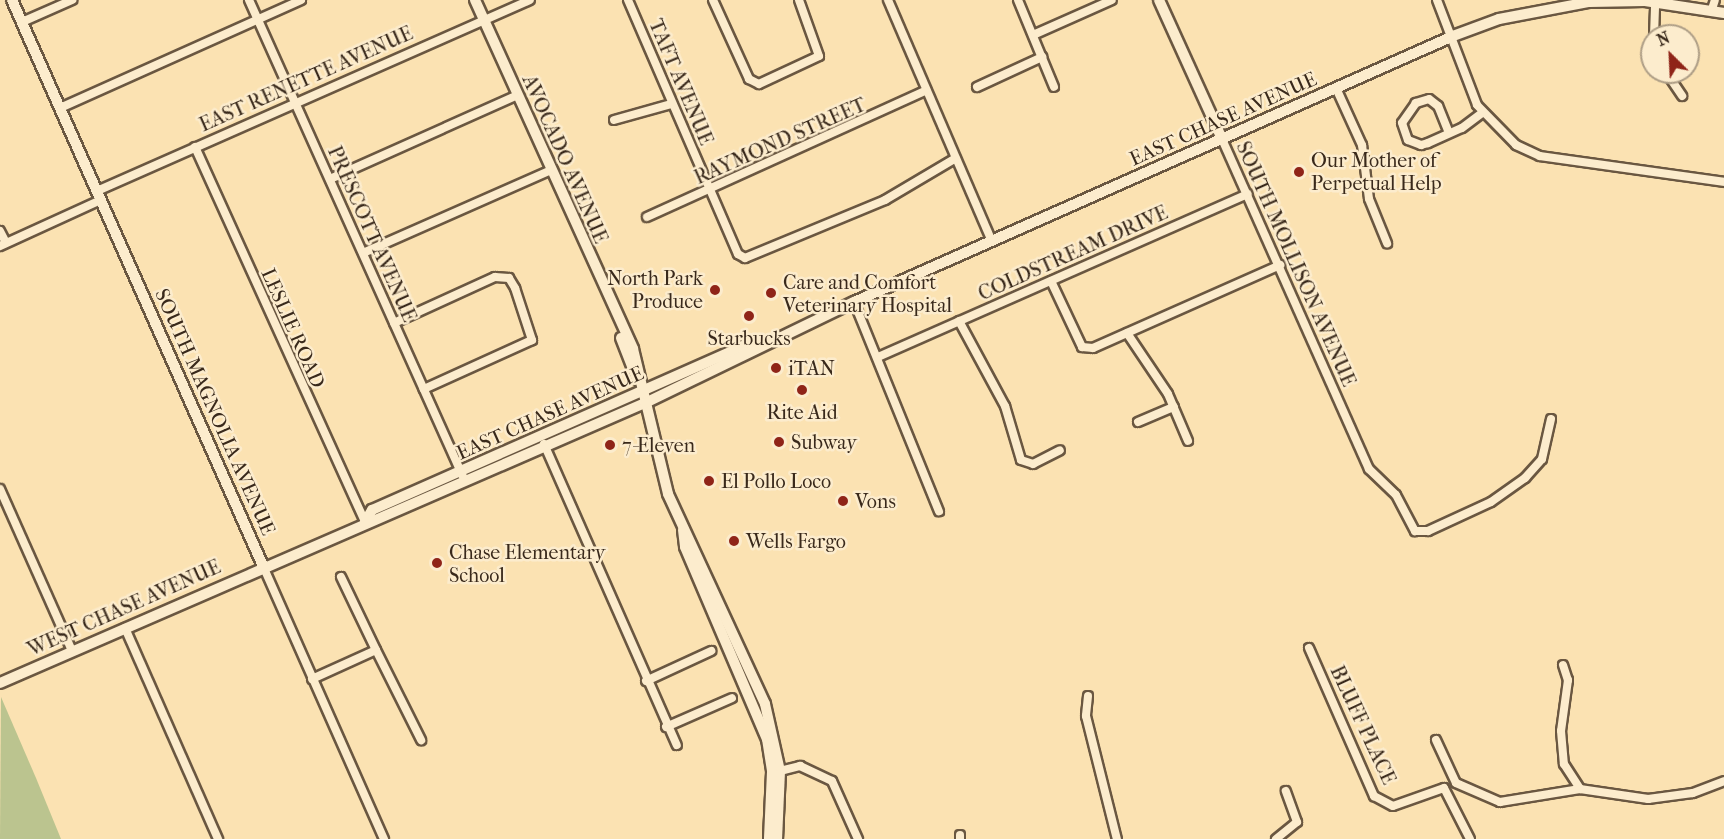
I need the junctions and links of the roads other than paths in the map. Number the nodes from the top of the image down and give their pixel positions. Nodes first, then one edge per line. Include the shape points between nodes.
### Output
1 (12, 0) edge
2 (72, 0) edge
3 (249, 0) edge
4 (302, 0) edge
5 (475, 0) edge
6 (530, 0) edge
7 (628, 0) edge
8 (712, 0) edge
9 (799, 0) edge
10 (888, 0) edge
11 (1018, 0) edge
12 (1112, 0) edge
13 (1159, 0) edge
14 (1437, 0) edge
15 (1628, 0) edge
16 (1655, 2) junction
17 (1713, 5) edge
18 (1724, 13) edge
19 (483, 18) junction
20 (258, 20) junction
21 (22, 22) junction
22 (1654, 24) edge
23 (1033, 35) junction
24 (1453, 36) junction
25 (1042, 57) junction
26 (1674, 84) edge
27 (977, 87) dead end
28 (1054, 87) dead end
29 (1336, 88) junction
30 (925, 91) junction
31 (518, 95) junction
32 (1682, 96) dead end
33 (295, 102) junction
34 (671, 104) junction
35 (60, 108) junction
36 (1482, 113) junction
37 (614, 120) dead end
38 (1449, 133) junction
39 (1222, 139) junction
40 (195, 147) junction
41 (956, 158) junction
42 (551, 170) junction
43 (330, 179) junction
44 (1724, 182) edge
45 (711, 192) junction
46 (1248, 194) junction
47 (100, 196) junction
48 (647, 217) dead end
49 (0, 231) edge
50 (992, 242) junction
51 (1387, 243) dead end
52 (3, 244) edge
53 (363, 254) junction
54 (1280, 265) junction
55 (1051, 280) junction
56 (854, 302) junction
57 (959, 321) junction
58 (394, 323) junction
59 (1127, 333) junction
60 (878, 357) junction
61 (424, 389) junction
62 (642, 392) junction
63 (1174, 407) junction
64 (1551, 419) dead end
65 (1138, 422) dead end
66 (543, 441) junction
67 (1188, 441) dead end
68 (1060, 450) dead end
69 (463, 476) junction
70 (0, 489) edge
71 (939, 511) dead end
72 (364, 522) junction
73 (683, 527) junction
74 (263, 566) junction
75 (341, 577) dead end
76 (125, 628) junction
77 (1309, 648) dead end
78 (376, 650) junction
79 (72, 651) junction
80 (711, 651) dead end
81 (1563, 664) dead end
82 (312, 679) junction
83 (646, 681) junction
84 (0, 683) edge
85 (1088, 696) dead end
86 (732, 698) dead end
87 (666, 727) junction
88 (421, 740) dead end
89 (1436, 740) dead end
90 (676, 745) dead end
91 (780, 771) junction
92 (1724, 781) edge
93 (1580, 789) junction
94 (1286, 790) dead end
95 (218, 839) edge
96 (384, 839) edge
97 (769, 839) edge
98 (777, 839) edge
99 (858, 839) edge
100 (1117, 839) edge
101 (1276, 839) edge
102 (1470, 839) edge

1 - 21 main road, SOUTH MAGNOLIA AVENUE
2 - 21 street
3 - 20 street, PRESCOTT AVENUE
4 - 20 street
5 - 19 main road, AVOCADO AVENUE
6 - 19 street, EAST RENETTE AVENUE
7 - 34 street, TAFT AVENUE
8 - 9 street via 746,74 759,84 819,56 819,44
10 - 30 street
11 - 23 street
12 - 23 street
13 - 39 main road, SOUTH MOLLISON AVENUE
14 - 24 street
15 - 16 main road, EAST CHASE AVENUE
15 - 24 main road, EAST CHASE AVENUE via 1543,9
16 - 17 main road, EAST CHASE AVENUE
16 - 22 street
17 - 18 main road, EAST CHASE AVENUE
19 - 31 main road, AVOCADO AVENUE
19 - 33 street, EAST RENETTE AVENUE
20 - 33 street, PRESCOTT AVENUE
20 - 35 street
21 - 35 main road, SOUTH MAGNOLIA AVENUE
23 - 25 street
24 - 29 main road, EAST CHASE AVENUE
24 - 36 street via 1460,69
25 - 27 street
25 - 28 street
26 - 32 street
29 - 39 main road, EAST CHASE AVENUE
29 - 51 street via 1362,145 1369,199
30 - 41 street
30 - 45 street, RAYMOND STREET
31 - 42 main road, AVOCADO AVENUE
31 - 43 street
33 - 40 street, EAST RENETTE AVENUE
33 - 43 street, PRESCOTT AVENUE
34 - 37 street
34 - 45 street, TAFT AVENUE
35 - 47 main road, SOUTH MAGNOLIA AVENUE
36 - 38 street
36 - 44 street via 1516,145 1540,156
38 - 38 street via 1414,144 1402,130 1403,119 1416,103 1431,100
39 - 46 street, SOUTH MOLLISON AVENUE
39 - 50 main road, EAST CHASE AVENUE
40 - 47 street, EAST RENETTE AVENUE
40 - 72 street, LESLIE ROAD
41 - 45 street, TAFT AVENUE via 885,200 752,259 738,254
41 - 50 street
42 - 53 street
42 - 62 main road, AVOCADO AVENUE via 638,362
43 - 53 street, PRESCOTT AVENUE
45 - 48 street, RAYMOND STREET
46 - 54 street, SOUTH MOLLISON AVENUE
46 - 55 street, COLDSTREAM DRIVE
47 - 52 street, EAST RENETTE AVENUE
47 - 74 main road, SOUTH MAGNOLIA AVENUE
49 - 52 street
50 - 56 main road, EAST CHASE AVENUE
53 - 58 street, PRESCOTT AVENUE
54 - 59 street
54 - 64 street, SOUTH MOLLISON AVENUE via 1356,444 1369,469 1396,495 1415,531 1428,531 1491,502 1525,478 1542,459
55 - 57 street, COLDSTREAM DRIVE
55 - 59 street via 1082,347 1093,348
56 - 60 street
56 - 62 main road, EAST CHASE AVENUE via 755,348 743,346
57 - 60 street, COLDSTREAM DRIVE
57 - 68 street via 1005,406 1021,460 1033,464
58 - 61 street, PRESCOTT AVENUE
58 - 61 street via 495,277 509,278 515,288 534,335 526,345
59 - 63 street
60 - 71 street
61 - 69 street, PRESCOTT AVENUE
62 - 66 main road, EAST CHASE AVENUE
62 - 73 main road, AVOCADO AVENUE via 660,466
63 - 65 street
63 - 67 street
66 - 69 main road, EAST CHASE AVENUE
66 - 83 street
69 - 72 main road, EAST CHASE AVENUE via 372,510
70 - 79 street
72 - 74 main road, EAST CHASE AVENUE
73 - 91 main road via 765,704
73 - 97 main road via 685,547 767,739 772,772
74 - 76 main road, WEST CHASE AVENUE
74 - 82 street, SOUTH MAGNOLIA AVENUE
75 - 78 street
76 - 79 main road, WEST CHASE AVENUE
76 - 95 street
77 - 102 street, BLUFF PLACE via 1374,796 1393,806 1444,788
78 - 82 street
78 - 88 street
79 - 84 main road, WEST CHASE AVENUE
80 - 83 street
81 - 93 street via 1568,681 1561,731 1564,764
82 - 96 street, SOUTH MAGNOLIA AVENUE
83 - 87 street
85 - 100 street via 1086,716
86 - 87 street
87 - 90 street
89 - 93 street via 1456,783 1491,801
91 - 98 main road
91 - 99 street via 800,766 832,781
92 - 93 street via 1693,793 1648,799
94 - 101 street via 1297,822

